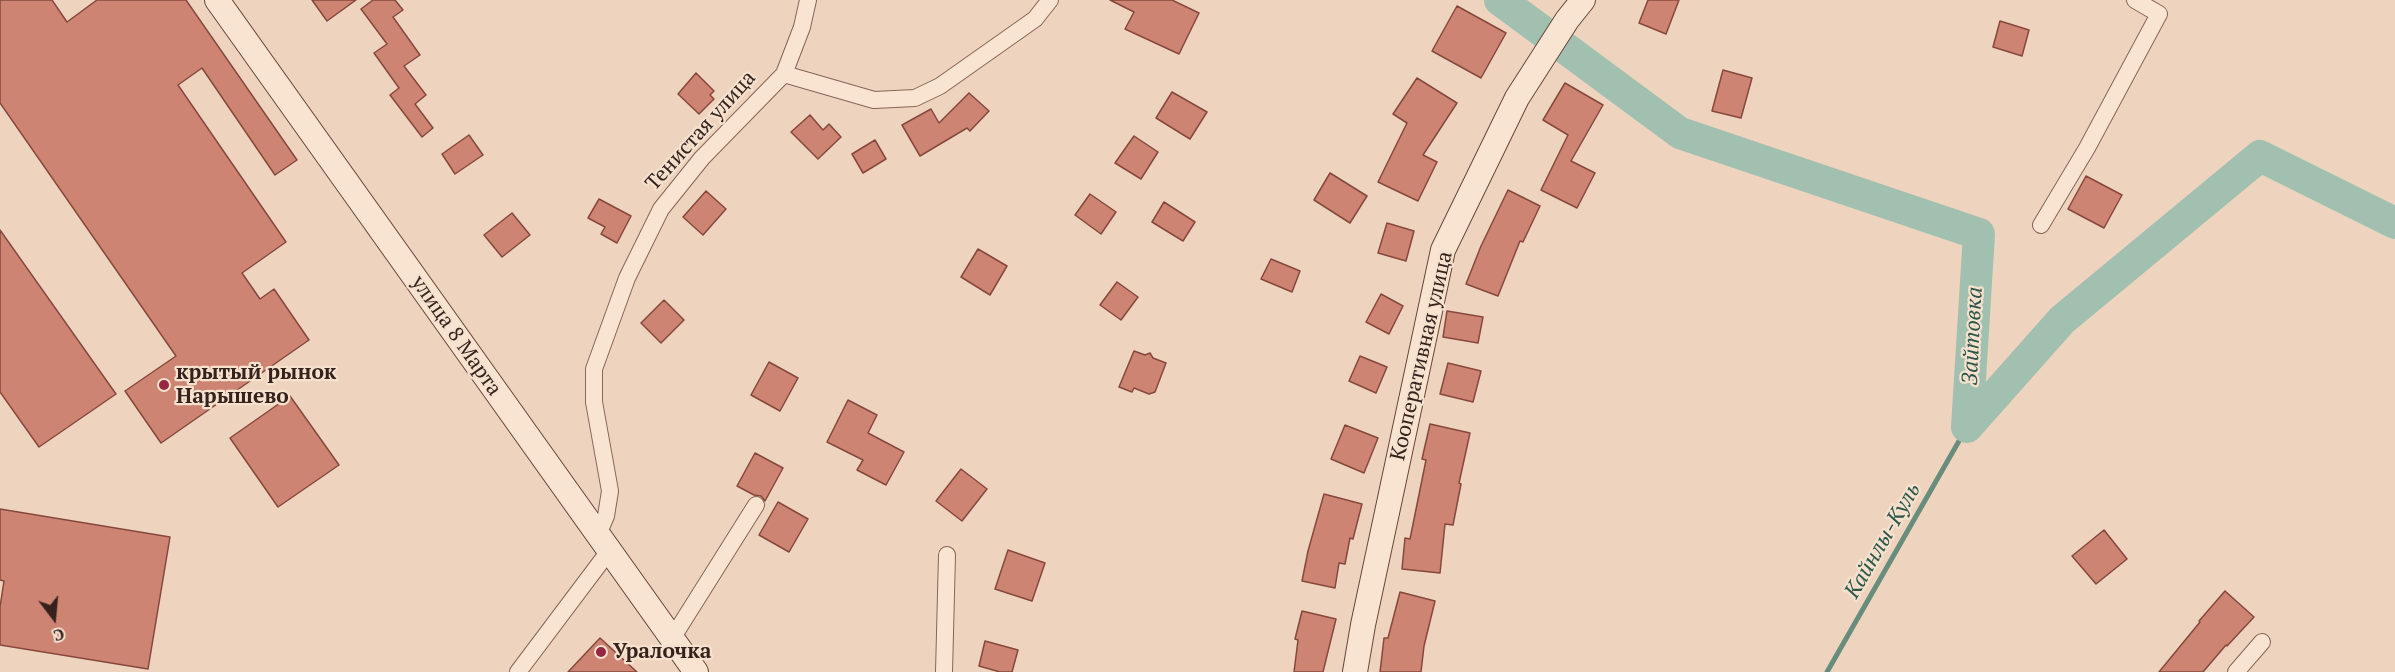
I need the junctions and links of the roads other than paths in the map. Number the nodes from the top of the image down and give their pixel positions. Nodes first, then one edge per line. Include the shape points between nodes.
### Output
1 (217, 0) edge
2 (808, 0) edge
3 (1050, 0) edge
4 (1583, 0) edge
5 (2135, 0) edge
6 (784, 74) junction
7 (2041, 225) dead end
8 (756, 505) dead end
9 (604, 543) junction
10 (947, 555) dead end
11 (672, 637) junction
12 (2262, 642) dead end
13 (518, 672) edge
14 (696, 672) edge
15 (944, 672) edge
16 (1355, 672) edge
17 (2236, 672) edge

1 - 9 main road, улица 8 Марта
2 - 6 street, Тенистая улица
3 - 6 street via 1035,19 940,86 915,98 874,100
4 - 16 main road, Кооперативная улица via 1518,98 1443,250
5 - 7 street via 2159,14
6 - 9 street, Тенистая улица via 702,158 661,209 627,278 594,369 594,402 610,491
8 - 11 street
9 - 11 main road, улица 8 Марта
9 - 13 street, Тенистая улица
10 - 15 street
11 - 14 main road, улица 8 Марта
12 - 17 street

